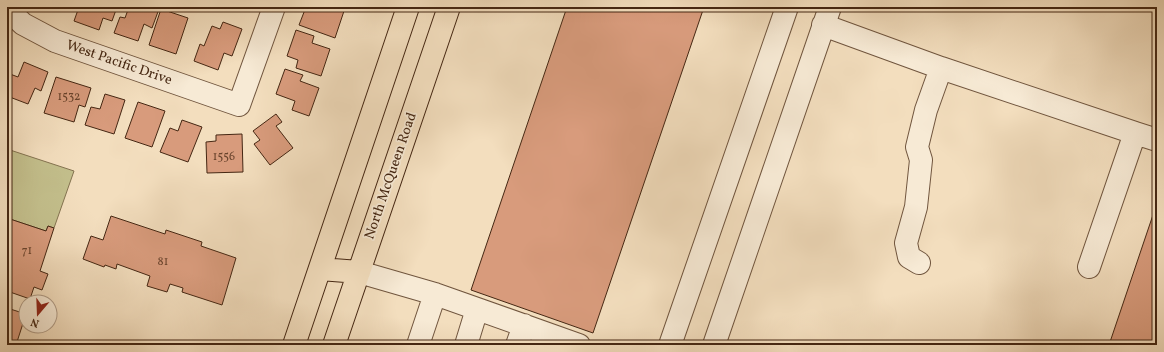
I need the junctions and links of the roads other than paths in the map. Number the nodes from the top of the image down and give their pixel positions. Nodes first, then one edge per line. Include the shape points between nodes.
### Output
1 (274, 7) edge
2 (408, 7) edge
3 (449, 7) edge
4 (787, 7) edge
5 (7, 9) edge
6 (826, 16) edge
7 (941, 68) junction
8 (1135, 133) junction
9 (1157, 140) edge
10 (919, 263) dead end
11 (1089, 267) dead end
12 (320, 269) junction
13 (359, 272) junction
14 (435, 294) junction
15 (477, 309) junction
16 (520, 335) edge
17 (572, 344) edge
18 (294, 345) edge
19 (334, 345) edge
20 (418, 345) edge
21 (466, 345) edge
22 (670, 345) edge
23 (714, 345) edge

1 - 5 street, West Pacific Drive via 239,104 55,41 23,24
2 - 12 main road
3 - 13 main road, North McQueen Road
4 - 22 street
6 - 7 street
6 - 23 street
7 - 8 street
7 - 10 street via 926,110 917,147 921,160 916,207 906,242 909,257
8 - 9 street
8 - 11 street
12 - 13 main road
12 - 18 main road
13 - 14 street
13 - 19 main road, North McQueen Road
14 - 15 street
14 - 20 street
15 - 16 street
15 - 21 street
16 - 17 street

